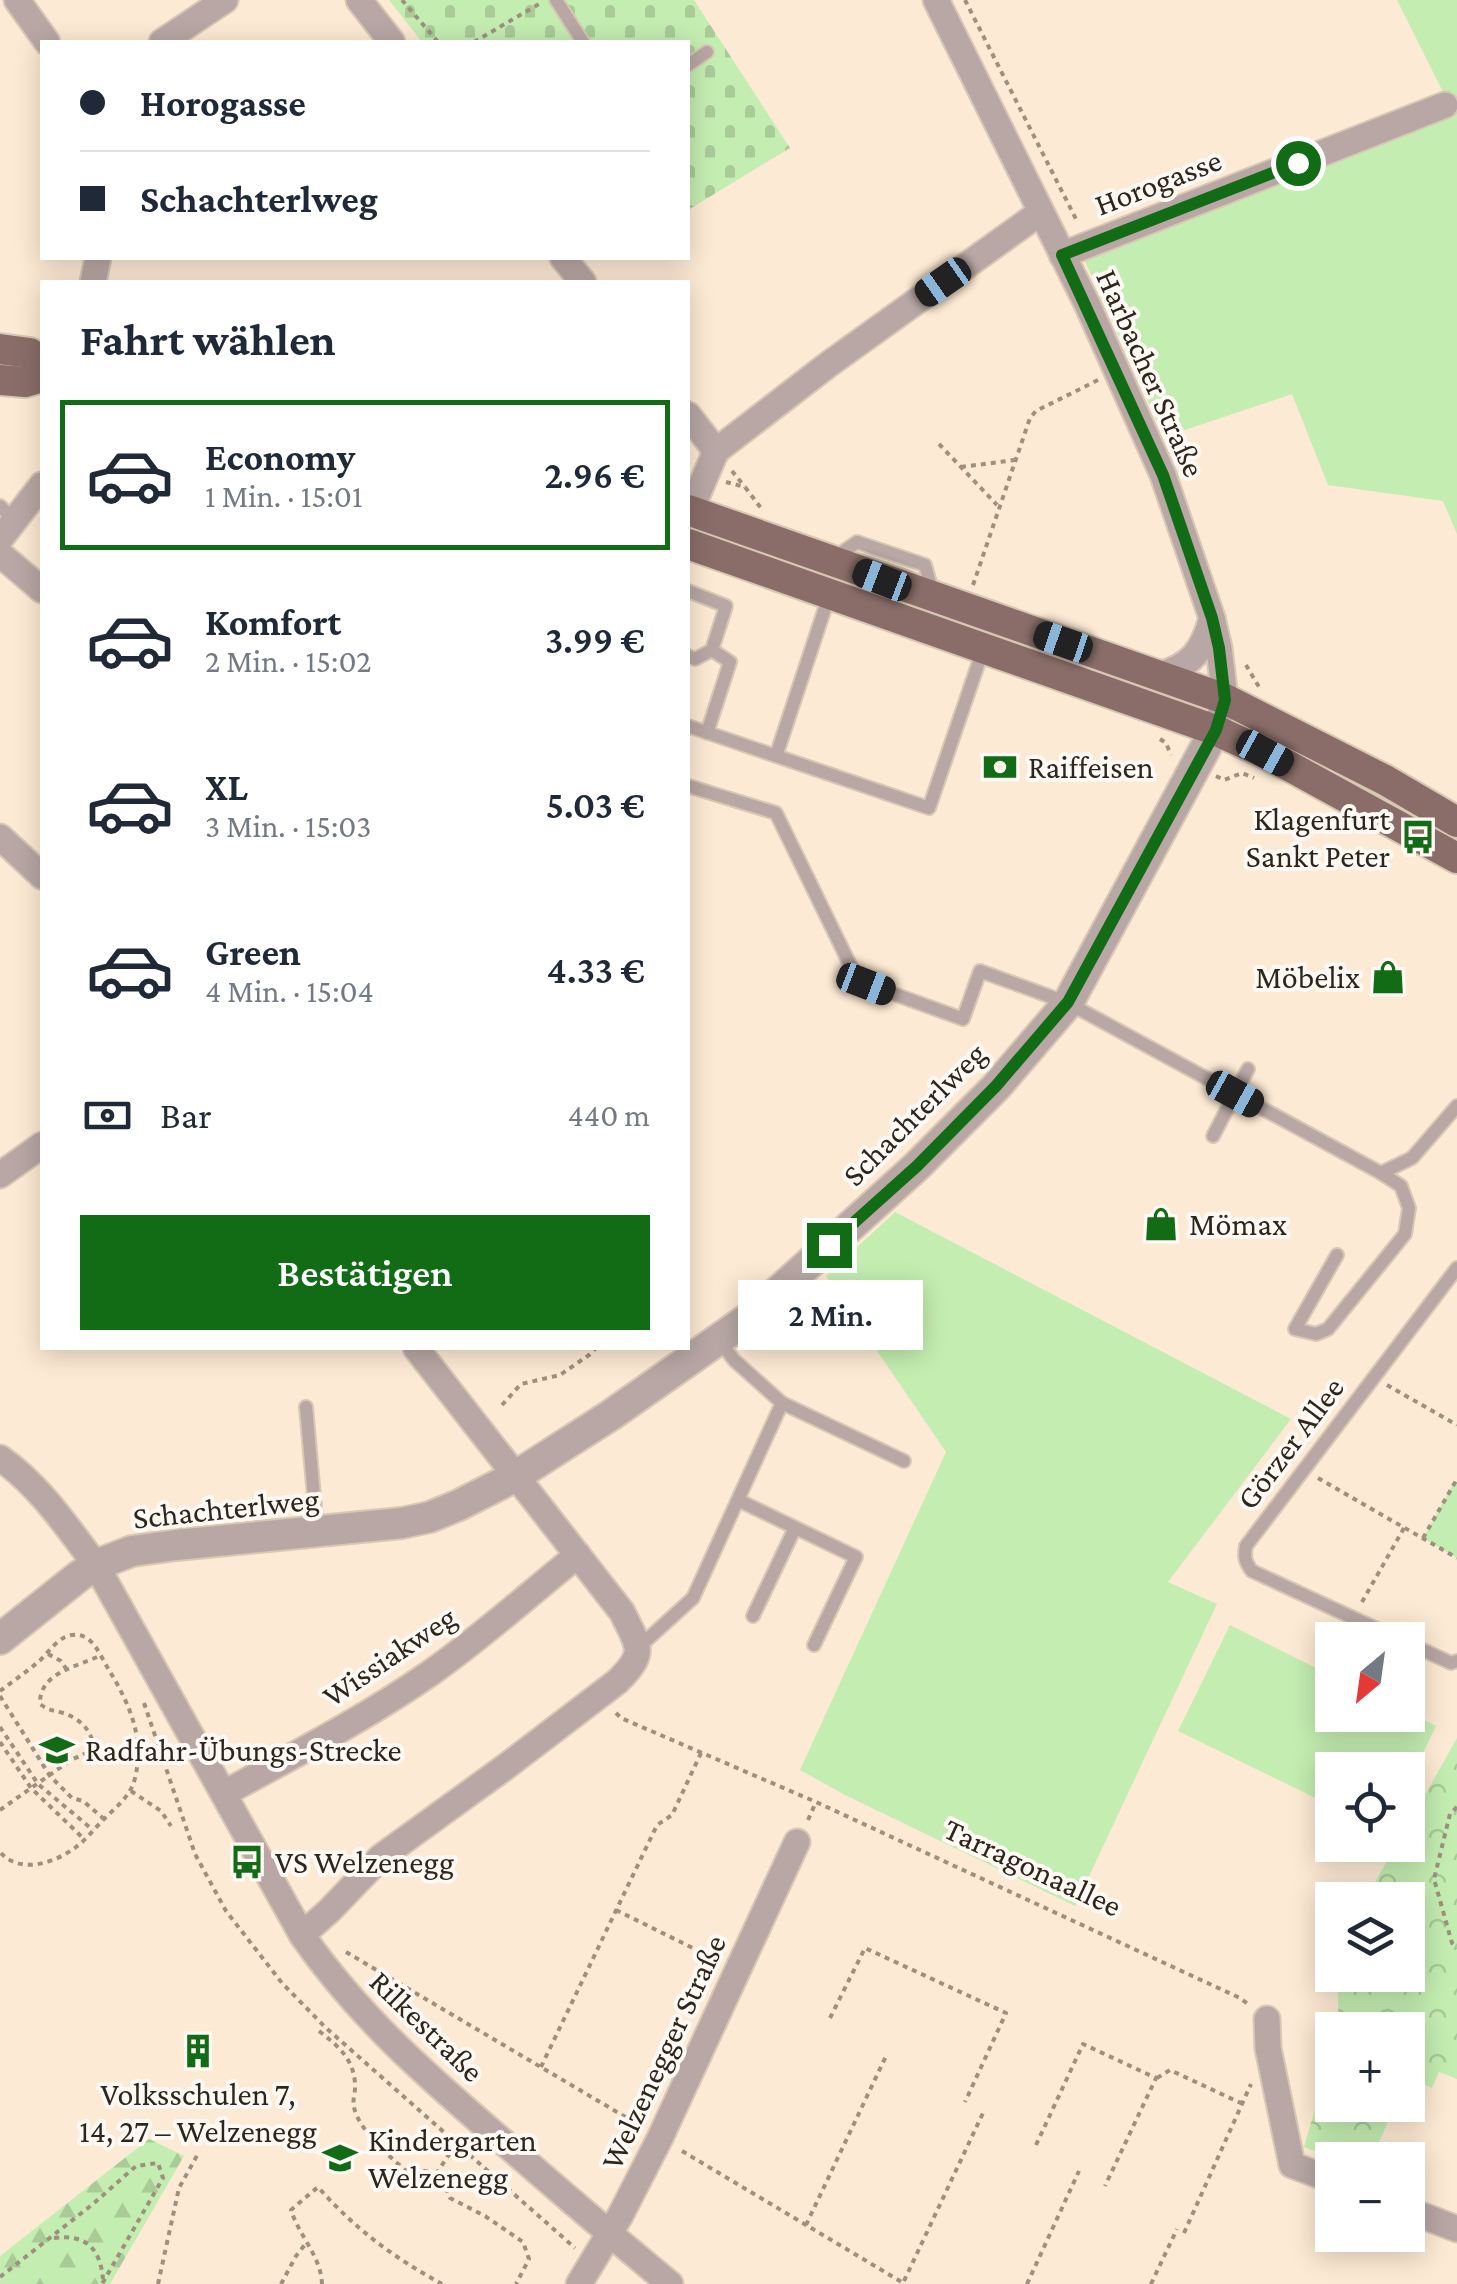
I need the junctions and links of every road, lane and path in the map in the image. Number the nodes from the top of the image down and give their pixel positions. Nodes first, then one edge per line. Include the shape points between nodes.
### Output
1 (17, 0) edge
2 (225, 0) edge
3 (358, 0) edge
4 (402, 0) edge
5 (545, 0) edge
6 (556, 0) edge
7 (936, 0) edge
8 (45, 40) edge
9 (165, 40) edge
10 (390, 40) edge
11 (436, 40) edge
12 (477, 40) edge
13 (583, 40) edge
14 (707, 52) dead end
15 (690, 64) edge
16 (1445, 105) dead end
17 (1041, 212) junction
18 (1062, 255) junction
19 (565, 260) edge
20 (581, 280) edge
21 (0, 349) edge
22 (40, 364) edge
23 (1116, 371) junction
24 (40, 378) edge
25 (0, 380) edge
26 (690, 418) edge
27 (939, 444) dead end
28 (716, 451) junction
29 (1015, 460) junction
30 (960, 467) junction
31 (40, 487) edge
32 (690, 501) edge
33 (999, 507) junction
34 (690, 511) edge
35 (5, 522) edge
36 (690, 547) edge
37 (0, 554) edge
38 (40, 588) edge
39 (690, 592) edge
40 (830, 594) junction
41 (970, 594) dead end
42 (1212, 618) junction
43 (984, 648) junction
44 (712, 650) junction
45 (690, 657) edge
46 (1159, 675) junction
47 (1225, 700) junction
48 (690, 727) edge
49 (1216, 730) junction
50 (707, 733) junction
51 (1166, 743) dead end
52 (1171, 755) dead end
53 (776, 756) junction
54 (1253, 778) dead end
55 (1224, 780) dead end
56 (690, 787) edge
57 (1457, 822) edge
58 (0, 837) edge
59 (1457, 858) edge
60 (40, 874) edge
61 (1068, 1002) junction
62 (1248, 1069) dead end
63 (1235, 1094) junction
64 (1457, 1106) edge
65 (1212, 1136) dead end
66 (40, 1146) edge
67 (1382, 1173) junction
68 (0, 1175) edge
69 (1337, 1255) dead end
70 (1457, 1268) edge
71 (719, 1339) junction
72 (418, 1350) edge
73 (594, 1350) edge
74 (1374, 1378) junction
75 (782, 1403) junction
76 (502, 1404) dead end
77 (306, 1406) dead end
78 (1457, 1424) edge
79 (0, 1458) edge
80 (904, 1461) dead end
81 (1306, 1468) junction
82 (516, 1476) junction
83 (1457, 1478) edge
84 (738, 1500) junction
85 (795, 1528) junction
86 (1404, 1528) junction
87 (318, 1532) junction
88 (1423, 1538) junction
89 (578, 1554) junction
90 (1457, 1558) edge
91 (96, 1565) junction
92 (753, 1616) dead end
93 (1353, 1618) junction
94 (1362, 1622) edge
95 (0, 1639) edge
96 (814, 1645) dead end
97 (639, 1647) junction
98 (1425, 1651) edge
99 (46, 1654) junction
100 (101, 1655) junction
101 (1457, 1661) edge
102 (66, 1670) junction
103 (0, 1693) edge
104 (598, 1696) junction
105 (0, 1728) edge
106 (0, 1742) edge
107 (95, 1750) junction
108 (138, 1750) junction
109 (701, 1752) junction
110 (50, 1776) junction
111 (38, 1784) junction
112 (31, 1788) junction
113 (132, 1791) junction
114 (225, 1793) junction
115 (1457, 1807) edge
116 (0, 1810) edge
117 (104, 1819) junction
118 (171, 1826) dead end
119 (93, 1830) junction
120 (84, 1840) junction
121 (797, 1842) dead end
122 (0, 1852) edge
123 (616, 1910) junction
124 (305, 1932) junction
125 (1457, 1948) edge
126 (738, 1970) junction
127 (830, 2018) dead end
128 (1267, 2020) joint
129 (319, 2031) dead end
130 (1268, 2048) junction
131 (887, 2054) dead end
132 (541, 2067) junction
133 (1156, 2078) junction
134 (964, 2102) dead end
135 (1242, 2104) junction
136 (983, 2114) dead end
137 (660, 2138) junction
138 (456, 2144) dead end
139 (1036, 2144) dead end
140 (199, 2152) dead end
141 (1080, 2171) dead end
142 (436, 2174) junction
143 (1315, 2174) edge
144 (1105, 2186) dead end
145 (1425, 2217) edge
146 (806, 2224) junction
147 (1177, 2229) dead end
148 (1457, 2229) edge
149 (1184, 2232) dead end
150 (609, 2234) junction
151 (49, 2238) junction
152 (307, 2242) junction
153 (0, 2277) edge
154 (102, 2283) edge
155 (158, 2284) edge
156 (281, 2284) edge
157 (322, 2284) edge
158 (442, 2284) edge
159 (516, 2284) edge
160 (578, 2284) edge
161 (670, 2284) edge
162 (904, 2284) edge
163 (1027, 2284) edge
164 (1151, 2284) edge

1 - 8 street
2 - 9 street
3 - 10 street
4 - 11 path
5 - 12 path
6 - 13 lane
7 - 17 street, Harbacher Straße
14 - 15 lane
16 - 18 street, Horogasse
17 - 18 street, Harbacher Straße
17 - 28 street
18 - 23 street, Harbacher Straße
19 - 20 street
21 - 22 main road via 30,353
23 - 29 path via 1036,411
23 - 42 street, Harbacher Straße via 1163,475
24 - 25 main road
26 - 28 street
27 - 30 path
28 - 32 street
29 - 30 path
29 - 33 path
30 - 33 path
31 - 35 street
33 - 41 path
34 - 46 main road
36 - 40 main road
37 - 38 street
39 - 44 lane via 726,606
40 - 43 main road
40 - 53 lane
42 - 46 street via 1200,650 1179,670
42 - 47 street, Harbacher Straße
43 - 49 main road
43 - 53 lane via 930,808
44 - 45 lane
44 - 50 lane via 730,662
46 - 47 main road
47 - 49 street, Harbacher Straße
47 - 57 main road
48 - 50 lane
49 - 59 main road
49 - 61 street, Schachterlweg
50 - 53 lane
51 - 52 path
54 - 55 path
56 - 61 lane via 776,813 858,982 963,1019 980,971
58 - 60 street
61 - 63 lane
61 - 71 street, Schachterlweg via 917,1166
62 - 63 lane
63 - 65 lane
63 - 67 lane
64 - 67 lane via 1412,1158
66 - 68 street
67 - 69 lane via 1405,1197 1405,1234 1328,1329 1296,1330
70 - 74 lane, Görzer Allee
71 - 75 lane
71 - 82 street, Schachterlweg
72 - 82 street
73 - 76 path via 560,1374 521,1384
74 - 78 path
74 - 81 lane, Görzer Allee
75 - 80 lane
75 - 84 lane
77 - 87 lane
79 - 91 street, Rilkestraße via 35,1488
81 - 86 path
81 - 93 lane, Görzer Allee via 1246,1546 1246,1563
82 - 87 street, Schachterlweg via 430,1517
82 - 89 street
83 - 88 path
84 - 85 lane
84 - 97 lane via 694,1598
85 - 92 lane
85 - 96 lane via 856,1557
86 - 88 path
86 - 93 path
87 - 91 street, Schachterlweg via 132,1551
88 - 90 path
89 - 97 street
89 - 114 street, Wissiakweg via 423,1678
91 - 95 street, Schachterlweg
91 - 114 street, Rilkestraße
93 - 94 lane, Görzer Allee
97 - 104 street via 634,1666
98 - 101 lane, Görzer Allee
99 - 100 path via 73,1634
99 - 102 path
99 - 103 path
100 - 102 path
100 - 108 path via 130,1708
102 - 107 path via 43,1686 40,1704 83,1723
103 - 110 path
104 - 109 path, Tarragonaallee via 621,1718
104 - 124 street via 380,1857
105 - 111 path
106 - 112 path
107 - 108 path
107 - 110 path
108 - 113 path
109 - 123 path
109 - 128 path, Tarragonaallee via 1240,1998
110 - 111 path
110 - 117 path
111 - 112 path
111 - 119 path
112 - 116 path
112 - 120 path
113 - 117 path
113 - 118 path via 161,1810
114 - 124 street, Rilkestraße
115 - 125 path via 1434,1879
117 - 119 path
119 - 120 path
120 - 122 path via 38,1864 19,1865
121 - 126 street, Welzenegger Straße
123 - 126 path
123 - 132 path
124 - 132 path
124 - 150 street, Rilkestraße via 328,1973 388,2038
126 - 137 street, Welzenegger Straße
127 - 134 path via 865,1948 1006,2013
128 - 130 street
129 - 142 path via 352,2065 354,2108 369,2135 406,2170
130 - 135 path
130 - 143 street via 1292,2165
131 - 146 path
132 - 137 path
133 - 135 path via 1170,2070
133 - 139 path via 1083,2044
133 - 144 path
135 - 149 path
136 - 162 path
137 - 146 path
137 - 150 street, Welzenegger Straße
138 - 142 path
140 - 155 path via 179,2188
141 - 163 path
142 - 159 path via 450,2198 522,2242 530,2260
145 - 148 street
146 - 162 path
147 - 164 path
150 - 160 street, Welzenegger Straße
150 - 161 street, Rilkestraße
151 - 153 path
151 - 154 path via 68,2236 90,2245 101,2258
151 - 154 path via 136,2166 158,2163 164,2178
152 - 156 path
152 - 157 path
152 - 158 path via 290,2210 318,2187 372,2239

